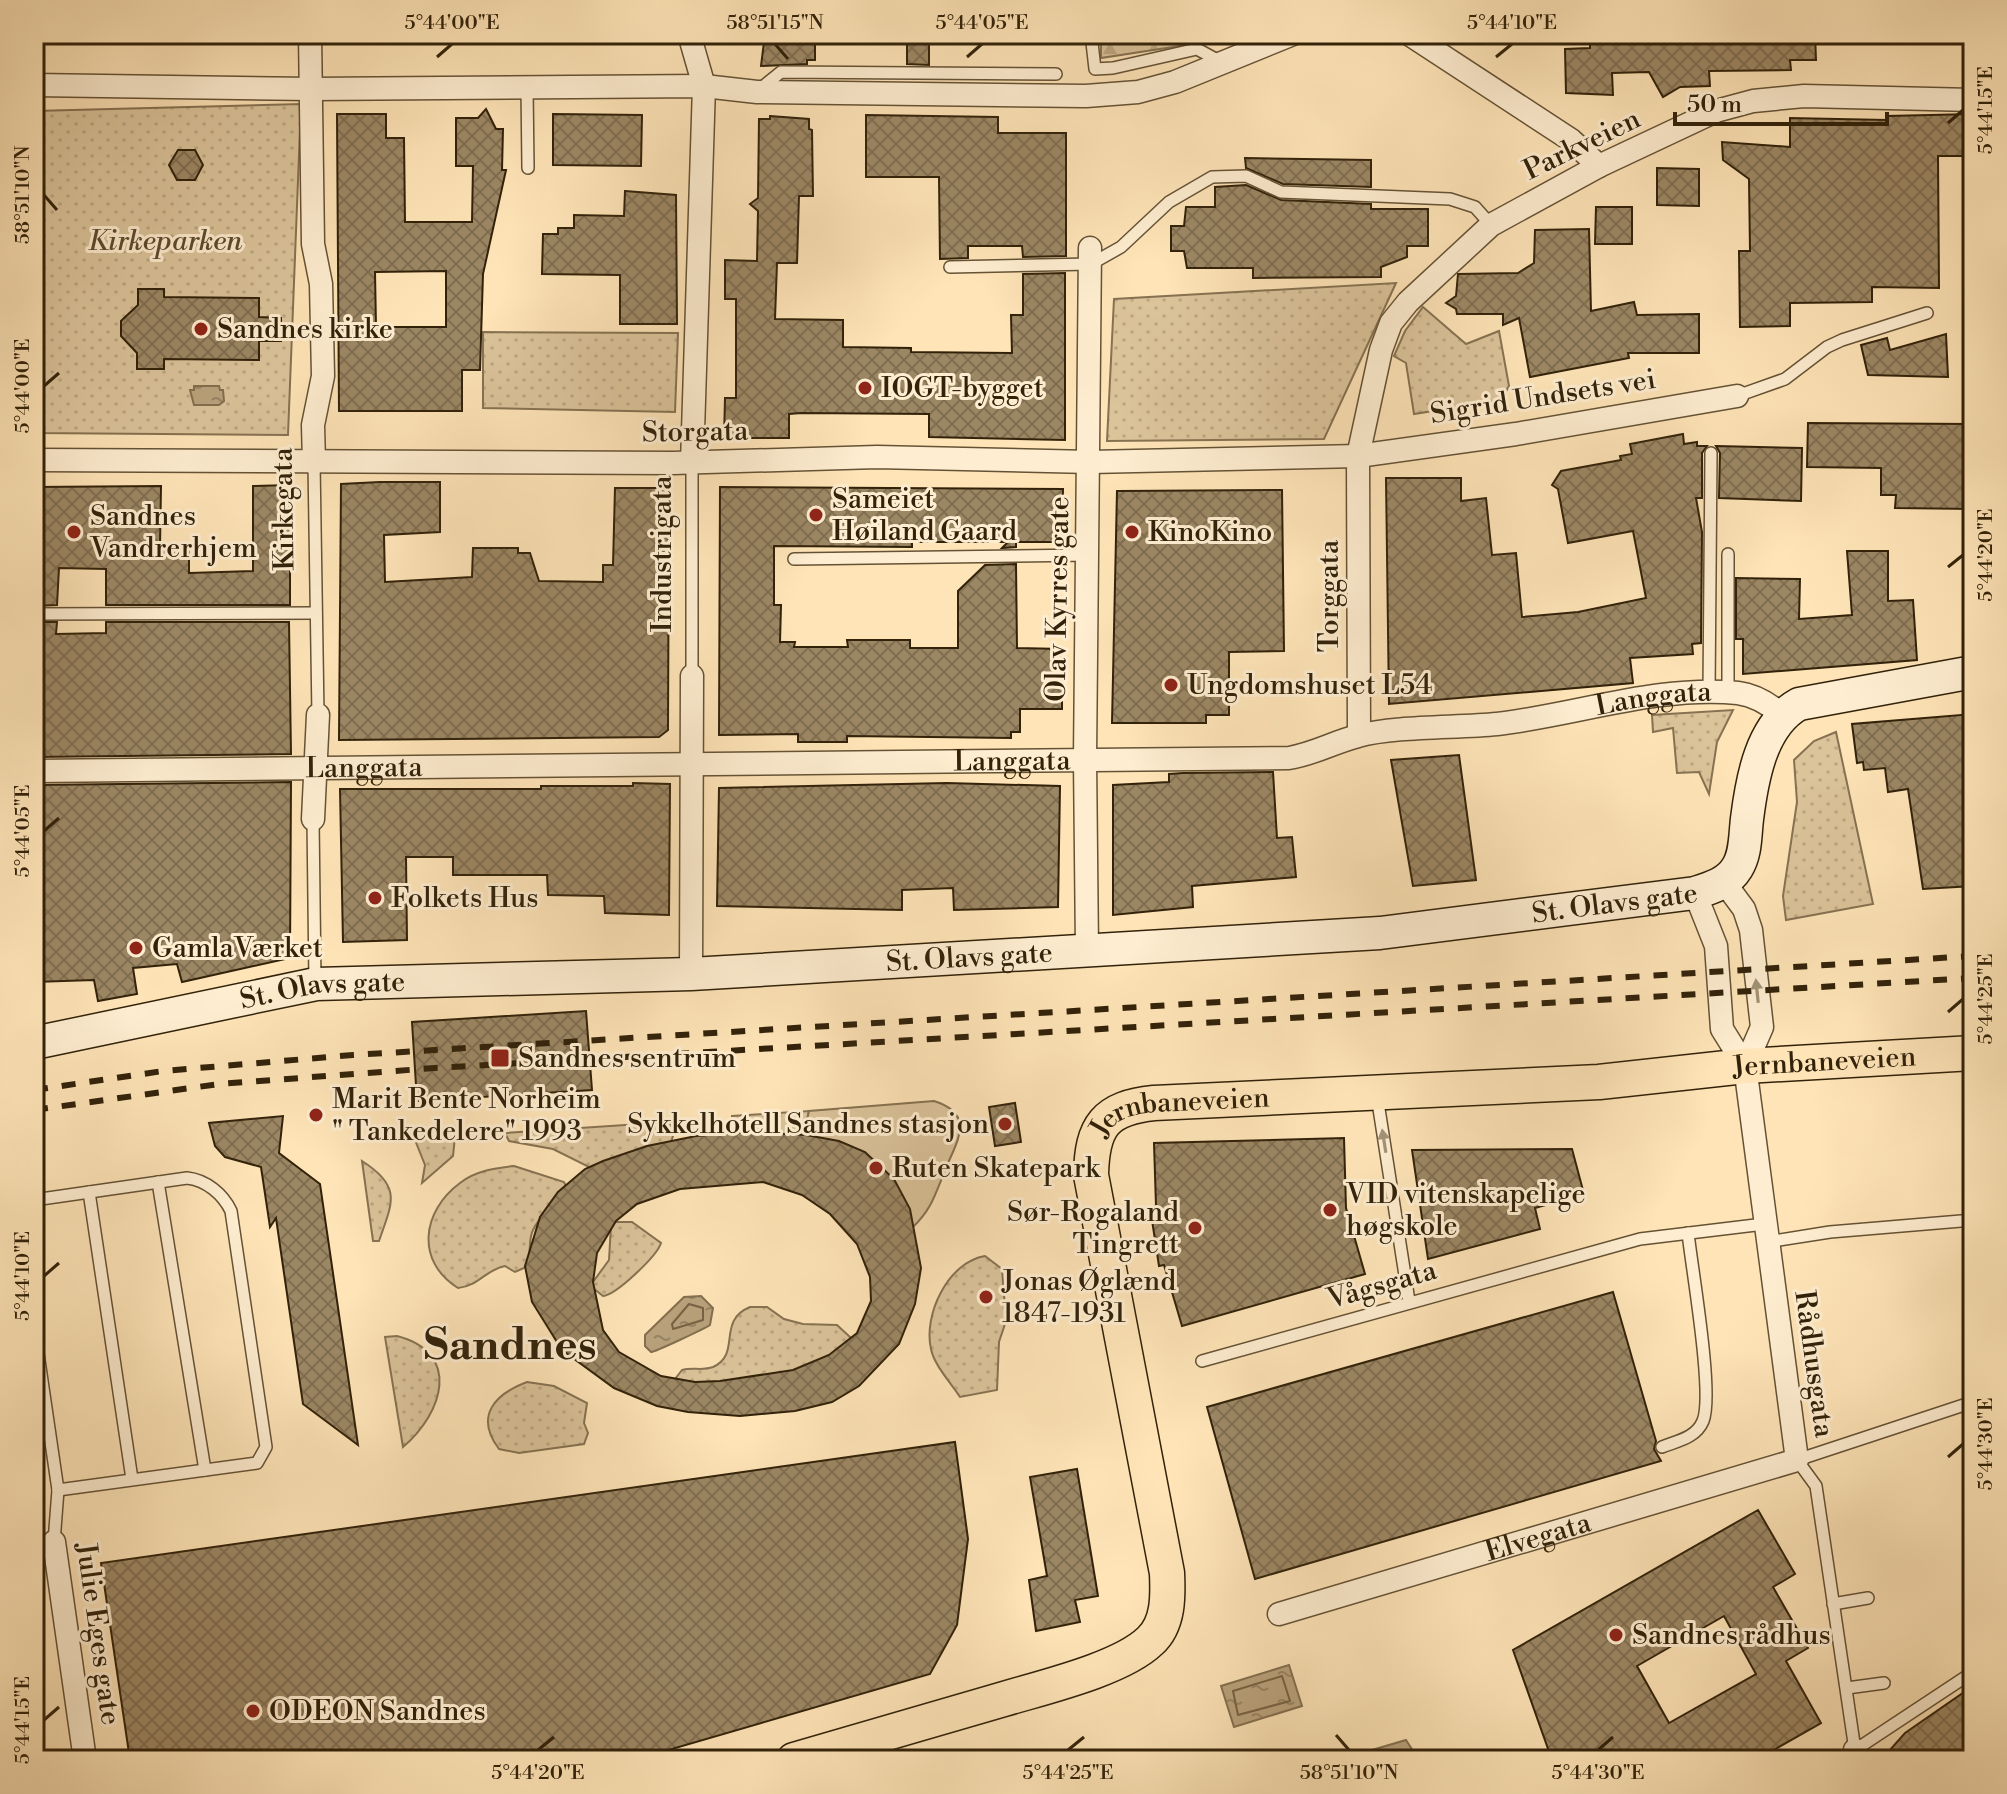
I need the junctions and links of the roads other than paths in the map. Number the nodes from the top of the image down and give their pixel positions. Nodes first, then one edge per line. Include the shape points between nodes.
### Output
1 (310, 34) edge
2 (689, 34) edge
3 (1091, 34) edge
4 (1293, 34) edge
5 (1409, 34) edge
6 (1221, 63) junction
7 (1056, 74) dead end
8 (34, 85) edge
9 (704, 86) junction
10 (527, 87) junction
11 (310, 89) junction
12 (757, 92) junction
13 (1973, 100) edge
14 (1599, 166) junction
15 (528, 168) dead end
16 (1491, 225) junction
17 (1091, 256) junction
18 (950, 267) dead end
19 (1927, 313) dead end
20 (1737, 396) joint
21 (1711, 453) dead end
22 (1358, 456) junction
23 (34, 460) edge
24 (1090, 462) junction
25 (314, 463) junction
26 (692, 463) junction
27 (1728, 554) dead end
28 (1089, 555) junction
29 (794, 559) dead end
30 (316, 613) junction
31 (34, 614) edge
32 (1973, 672) edge
33 (692, 676) joint
34 (1718, 693) junction
35 (1781, 714) junction
36 (318, 715) joint
37 (1359, 735) junction
38 (1085, 759) junction
39 (692, 764) junction
40 (314, 768) junction
41 (34, 771) edge
42 (313, 819) joint
43 (1710, 887) junction
44 (1087, 950) junction
45 (691, 974) junction
46 (316, 984) junction
47 (34, 1043) edge
48 (1973, 1053) edge
49 (1745, 1066) junction
50 (1377, 1094) junction
51 (158, 1182) junction
52 (89, 1192) junction
53 (34, 1200) edge
54 (1973, 1220) edge
55 (1688, 1233) junction
56 (1765, 1233) junction
57 (1409, 1301) junction
58 (34, 1326) edge
59 (1202, 1361) dead end
60 (1973, 1402) edge
61 (1662, 1447) dead end
62 (1797, 1460) junction
63 (205, 1470) junction
64 (132, 1479) junction
65 (58, 1490) junction
66 (44, 1543) edge
67 (1868, 1598) dead end
68 (1833, 1604) junction
69 (1279, 1614) dead end
70 (1973, 1672) edge
71 (1884, 1683) dead end
72 (1847, 1688) junction
73 (1856, 1755) edge
74 (85, 1760) edge
75 (794, 1760) edge

1 - 11 street, Kirkegata
2 - 9 street, Industrigata
3 - 6 lane via 1095,69 1197,49
4 - 6 street
5 - 14 street via 1571,140
6 - 12 street via 1138,92 1112,94
7 - 12 lane via 781,72
8 - 11 street
9 - 10 street
9 - 12 street
9 - 26 street, Industrigata
10 - 11 street
10 - 15 lane
11 - 25 street, Kirkegata via 313,244 321,284 323,376 313,425
13 - 14 street, Parkveien via 1804,96 1753,101 1716,111
14 - 16 street, Parkveien
16 - 17 lane via 1475,207 1450,199 1281,192 1246,176 1212,177 1169,202 1121,247
16 - 22 street, Parkveien via 1391,323
17 - 18 lane
17 - 24 street, Olav Kyrres gate
19 - 20 lane via 1842,340 1785,379
20 - 22 street, Sigrid Undsets vei
21 - 34 lane
22 - 24 street, Storgata
22 - 37 street, Torggata
23 - 25 street, Storgata
24 - 26 street, Storgata via 877,457
24 - 28 street, Olav Kyrres gate
25 - 26 street, Storgata
25 - 30 lane, Kirkegata
26 - 33 lane, Industrigata
27 - 34 lane
28 - 29 lane
28 - 38 street, Olav Kyrres gate
30 - 31 lane
30 - 36 lane, Kirkegata
32 - 35 street via 1799,704
33 - 39 street, Industrigata
34 - 35 street, Langgata via 1752,697
34 - 37 street, Langgata via 1634,700 1509,722
35 - 43 street, St. Olavs gate via 1751,789 1743,854 1737,868
36 - 40 street, Kirkegata
37 - 38 street, Langgata via 1289,758
38 - 39 street, Langgata
38 - 44 street, Olav Kyrres gate
39 - 40 street, Langgata
39 - 45 street, Industrigata
40 - 41 street, Langgata
40 - 42 street, Kirkegata
42 - 46 lane, Kirkegata
43 - 44 street, St. Olavs gate via 1380,933
43 - 49 street via 1722,1029
49 -> 43 street via 1762,1027 1751,930 1744,909
44 - 45 street, St. Olavs gate
45 - 46 street, St. Olavs gate
46 - 47 street, St. Olavs gate
48 - 49 main road, Jernbaneveien
49 - 50 main road, Jernbaneveien via 1599,1082
49 - 56 street, Rådhusgata
57 -> 50 lane
50 - 75 main road, Jernbaneveien via 1154,1103 1115,1112 1102,1123 1091,1153 1091,1175 1167,1573 1169,1601 1153,1639 1066,1681
51 - 52 lane
51 - 63 lane
51 - 63 lane via 204,1182 227,1202 234,1226 266,1447 257,1463
52 - 53 lane
52 - 64 lane
54 - 56 lane, Vågsgata
55 - 56 lane, Vågsgata
55 - 57 lane, Vågsgata via 1640,1239
55 - 61 lane via 1706,1386 1703,1421 1692,1436
56 - 62 street, Rådhusgata
57 - 59 lane, Vågsgata
58 - 65 lane, Julie Eges gate
60 - 62 lane
62 - 68 lane, Rådhusgata via 1816,1486
62 - 69 street, Elvegata
63 - 64 lane
64 - 65 lane
65 - 66 lane, Julie Eges gate
66 - 74 street, Julie Eges gate
67 - 68 lane
68 - 72 lane, Rådhusgata
70 - 73 lane
71 - 72 lane
72 - 73 lane, Rådhusgata

